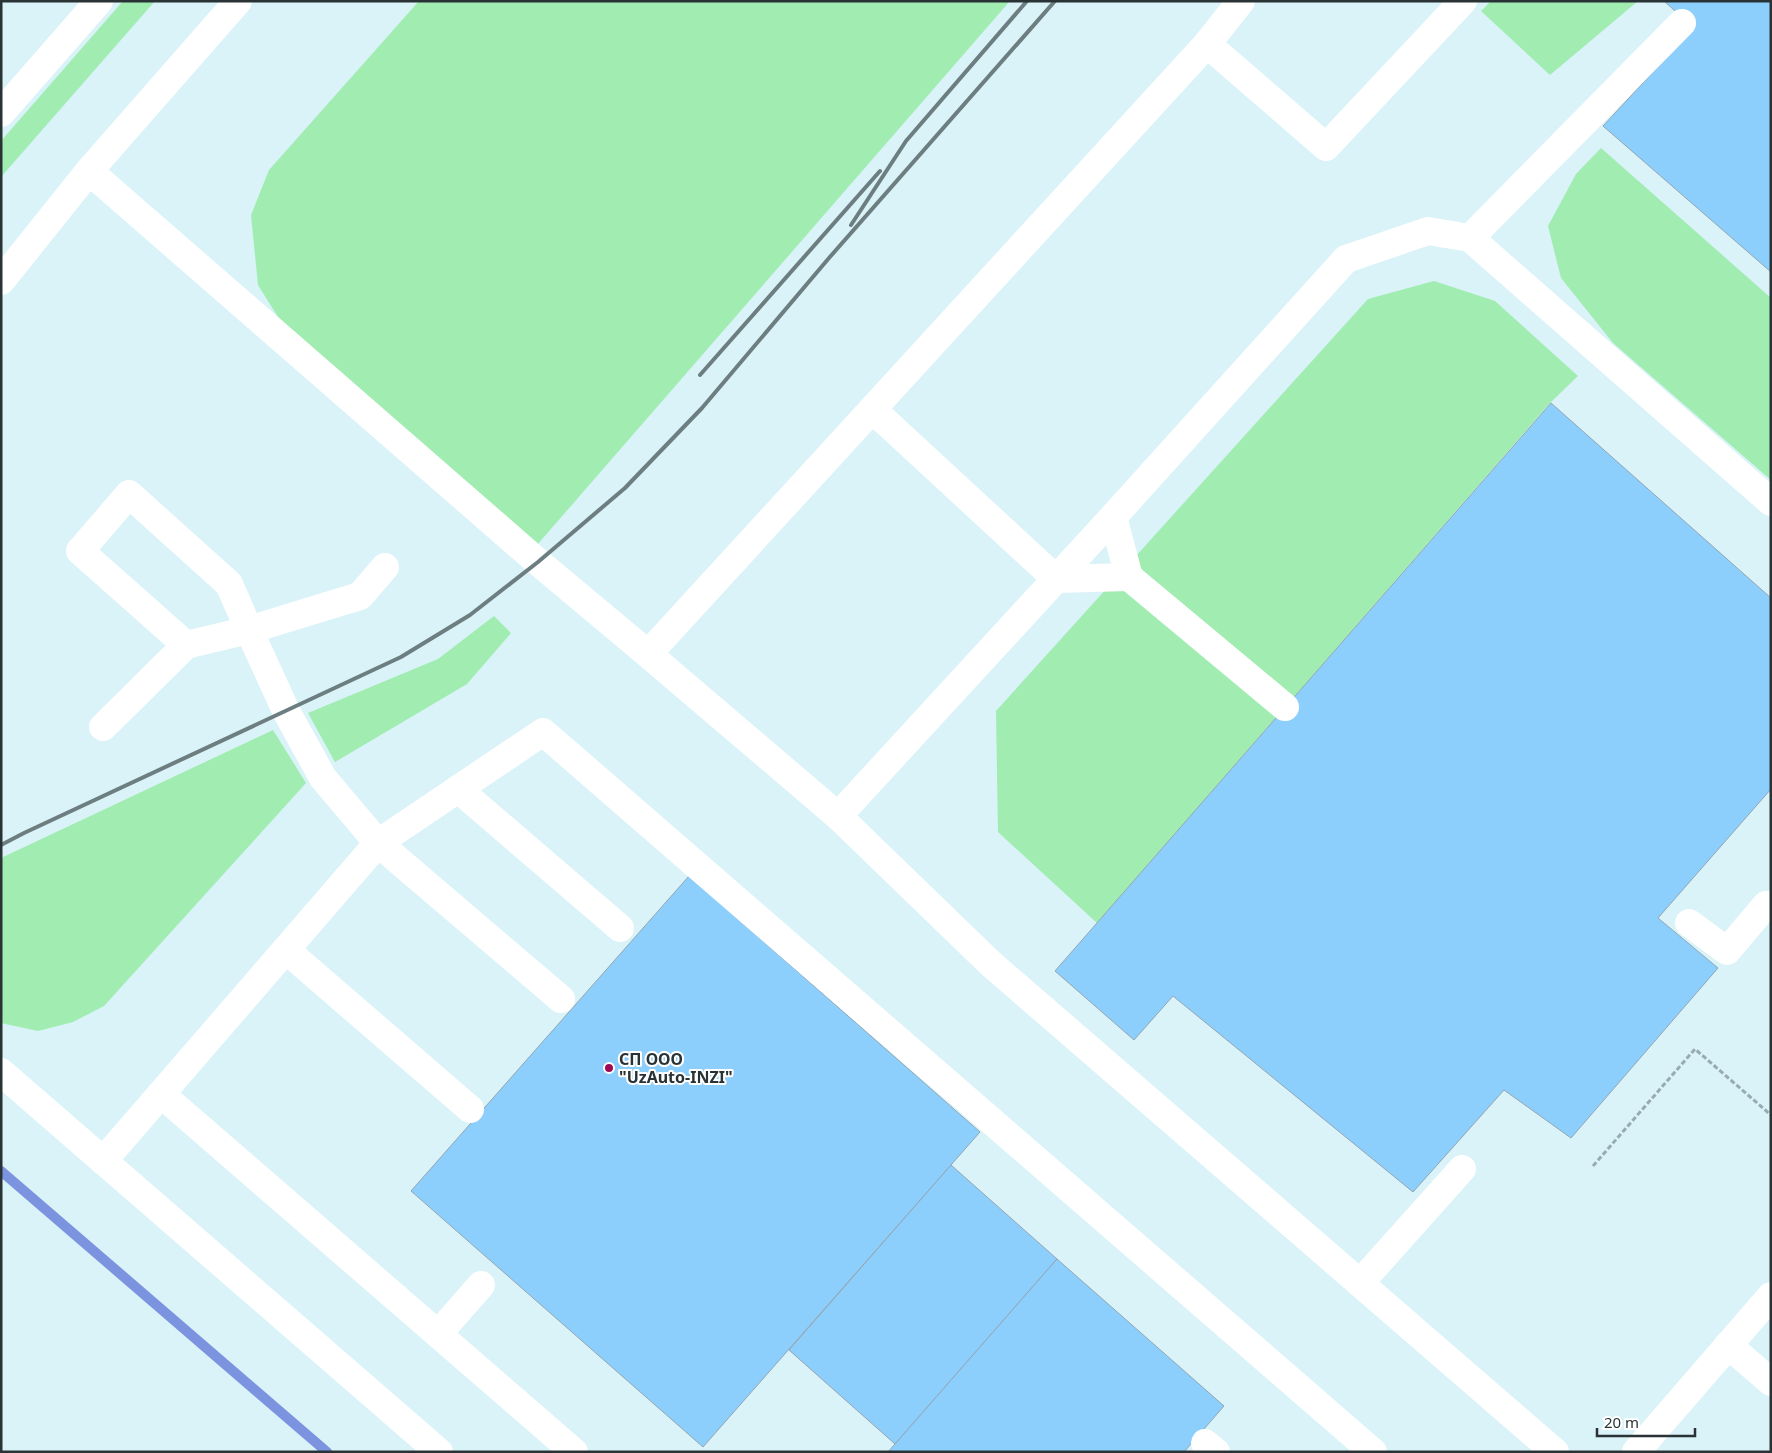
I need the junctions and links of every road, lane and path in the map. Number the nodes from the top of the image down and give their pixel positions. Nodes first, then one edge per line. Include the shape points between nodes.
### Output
1 (98, 1) edge
2 (238, 1) edge
3 (1241, 1) edge
4 (1463, 1) edge
5 (1682, 23) dead end
6 (1207, 44) junction
7 (1, 113) edge
8 (89, 171) junction
9 (1470, 238) junction
10 (1, 281) edge
11 (873, 410) junction
12 (1771, 502) edge
13 (1113, 518) junction
14 (385, 567) dead end
15 (1129, 578) junction
16 (1056, 579) junction
17 (249, 630) junction
18 (186, 645) junction
19 (648, 654) junction
20 (1285, 707) dead end
21 (102, 727) dead end
22 (458, 789) junction
23 (838, 816) junction
24 (378, 843) junction
25 (1771, 909) edge
26 (1689, 923) dead end
27 (620, 928) dead end
28 (286, 950) junction
29 (561, 999) dead end
30 (1, 1072) edge
31 (161, 1094) junction
32 (470, 1109) dead end
33 (1771, 1115) edge
34 (103, 1161) junction
35 (1593, 1166) dead end
36 (1462, 1169) dead end
37 (1360, 1283) junction
38 (480, 1284) dead end
39 (1771, 1296) edge
40 (438, 1334) junction
41 (1728, 1345) junction
42 (1771, 1382) edge
43 (439, 1452) edge
44 (574, 1452) edge
45 (1373, 1452) edge
46 (1555, 1452) edge
47 (1636, 1452) edge

1 - 7 lane
2 - 8 lane
3 - 6 lane
4 - 6 lane via 1326,147
5 - 9 lane
6 - 11 lane
8 - 10 lane
8 - 19 lane
9 - 12 lane
9 - 13 lane via 1428,231 1346,259
11 - 16 lane
11 - 19 lane
13 - 15 lane
13 - 16 lane
14 - 17 lane via 360,596
15 - 16 lane
15 - 20 lane
16 - 23 lane
17 - 18 lane
17 - 18 lane via 229,584 130,494 80,551
17 - 24 lane via 286,711 323,778
18 - 21 lane
19 - 23 lane
22 - 24 lane
22 - 27 lane
22 - 45 lane via 543,732
23 - 37 lane via 990,963
24 - 28 lane
24 - 29 lane
25 - 26 lane via 1766,905 1727,952
28 - 31 lane
28 - 32 lane
30 - 34 lane
31 - 34 lane
31 - 40 lane
33 - 35 path via 1695,1049
34 - 43 lane
36 - 37 lane
37 - 46 lane
38 - 40 lane
39 - 41 lane
40 - 44 lane
41 - 42 lane
41 - 47 lane

